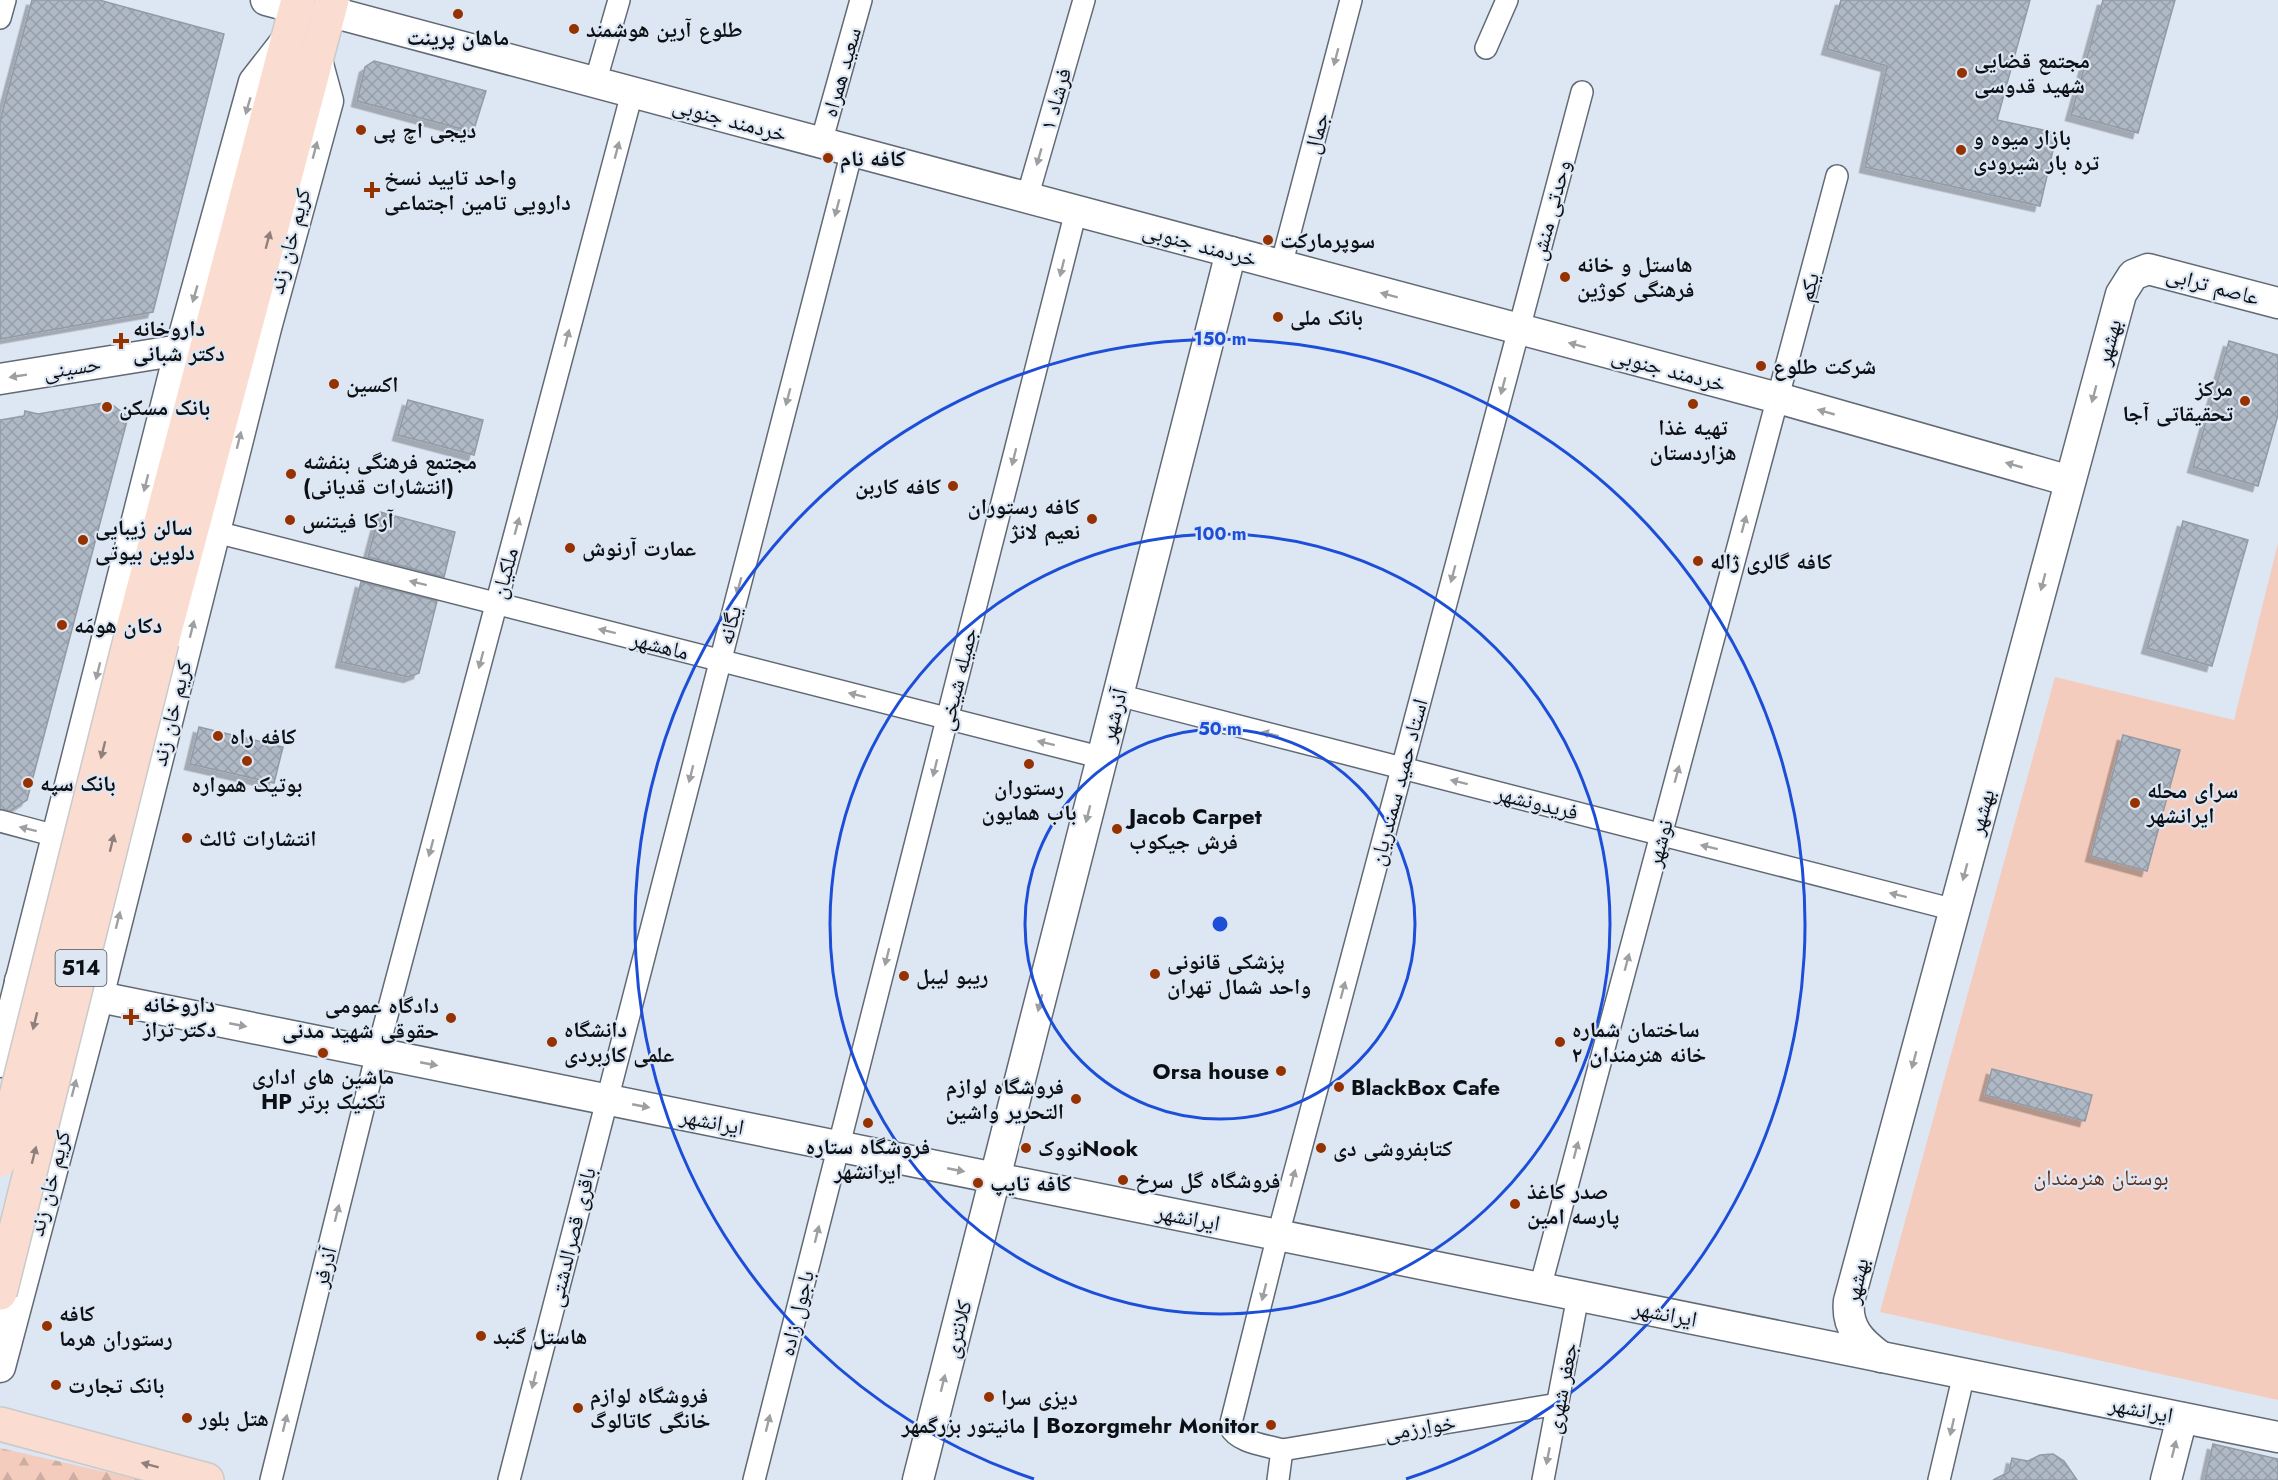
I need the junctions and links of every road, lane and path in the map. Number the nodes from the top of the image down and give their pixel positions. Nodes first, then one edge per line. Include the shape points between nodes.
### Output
1 (4, 0) edge
2 (619, 0) edge
3 (861, 0) edge
4 (1084, 0) edge
5 (1352, 0) edge
6 (1507, 0) edge
7 (287, 3) edge
8 (330, 6) edge
9 (0, 18) edge
10 (288, 39) junction
11 (1486, 48) dead end
12 (316, 57) junction
13 (595, 83) junction
14 (1582, 92) dead end
15 (632, 93) junction
16 (821, 143) junction
17 (852, 151) junction
18 (1837, 176) dead end
19 (1027, 198) junction
20 (1076, 211) junction
21 (1231, 252) junction
22 (1281, 266) junction
23 (2148, 269) joint
24 (2278, 303) edge
25 (1518, 329) junction
26 (180, 350) junction
27 (0, 379) edge
28 (1778, 398) junction
29 (2070, 481) junction
30 (216, 532) junction
31 (496, 603) junction
32 (147, 637) junction
33 (720, 660) junction
34 (1119, 694) junction
35 (947, 718) junction
36 (1103, 758) junction
37 (1401, 768) junction
38 (0, 821) edge
39 (1661, 834) junction
40 (56, 836) junction
41 (1954, 910) junction
42 (20, 981) junction
43 (98, 997) junction
44 (377, 1053) junction
45 (0, 1062) edge
46 (607, 1099) junction
47 (839, 1147) junction
48 (0, 1160) edge
49 (996, 1178) junction
50 (1278, 1235) junction
51 (1540, 1288) junction
52 (0, 1293) edge
53 (1578, 1296) junction
54 (1881, 1357) junction
55 (0, 1367) edge
56 (1964, 1374) junction
57 (1558, 1404) junction
58 (2182, 1418) junction
59 (0, 1424) edge
60 (2278, 1437) edge
61 (1282, 1450) junction
62 (207, 1480) edge
63 (272, 1480) edge
64 (508, 1480) edge
65 (754, 1480) edge
66 (918, 1480) edge
67 (1278, 1480) edge
68 (1543, 1480) edge
69 (1939, 1480) edge
70 (2166, 1480) edge

1 - 9 street
2 - 13 street
3 - 16 street, سعید همراه
4 -> 19 street, فرشاد ۱
5 -> 22 street, جمال
6 - 11 street
7 - 10 main road, کریم خان زند / 514
8 - 12 main road, کریم خان زند / 514
8 - 13 main road, خردمند جنوبی
10 -> 26 main road, کریم خان زند via 254,82
10 - 32 main road, کریم خان زند / 514
30 -> 12 main road, کریم خان زند via 328,101
32 -> 12 main road, کریم خان زند / 514
13 - 15 main road, خردمند جنوبی
14 - 25 street, وحدتی منش
15 - 16 main road, خردمند جنوبی
31 -> 15 street, ملکیان
16 - 17 main road, خردمند جنوبی
17 - 19 main road, خردمند جنوبی
17 -> 33 street, یگانه
18 - 28 street, یکم
19 - 20 main road, خردمند جنوبی
20 - 21 main road, خردمند جنوبی
20 -> 35 street, جمیله شیخی
21 - 22 main road, خردمند جنوبی
21 - 34 main road, آذرشهر
25 -> 22 main road, خردمند جنوبی
23 - 24 main road, عاصم ترابی
23 -> 29 main road, بهشهر via 2133,275 2121,294
28 -> 25 main road, خردمند جنوبی
25 -> 37 street, استاد حمید سمندریان
26 -> 27 main road, حسینی
26 -> 40 main road, کریم خان زند
29 -> 28 main road, خردمند جنوبی
39 -> 28 street, نوشهر
29 -> 41 main road, بهشهر
31 -> 30 street, ماهشهر
43 -> 30 main road, کریم خان زند
33 -> 31 street, ماهشهر
31 -> 44 street, ملکیان
32 -> 48 main road, کریم خان زند / 514, bridge
52 -> 32 main road, کریم خان زند / 514, bridge
35 -> 33 street, ماهشهر
33 -> 46 street, یگانه
34 - 36 main road, آذرشهر
37 -> 34 street, فریدونشهر
36 -> 35 street, ماهشهر
35 -> 47 street, جمیله شیخی
36 -> 49 main road, آذرشهر
39 -> 37 street, فریدونشهر
50 -> 37 street, استاد حمید سمندریان
40 -> 38 street
41 -> 39 street, فریدونشهر
51 -> 39 street, نوشهر
40 - 42 main road, کریم خان زند
41 -> 54 main road, بهشهر via 1849,1301 1853,1329
42 - 43 main road, ایرانشهر
42 - 45 main road, کریم خان زند
43 -> 44 main road, ایرانشهر
55 -> 43 main road, کریم خان زند
44 -> 46 main road, ایرانشهر
63 -> 44 street, آذرفر
46 -> 47 main road, ایرانشهر
46 -> 64 street, باقری قصرالدشتی
47 -> 49 main road, ایرانشهر
65 -> 47 street, باجول زاده
49 - 50 main road, ایرانشهر
66 -> 49 main road, کلانتری
50 - 51 main road, ایرانشهر
50 -> 61 street, استاد حمید سمندریان via 1230,1427 1233,1434 1243,1439
51 - 53 main road, ایرانشهر
53 - 54 main road, ایرانشهر
53 - 57 street, جعفر شهری
54 - 56 main road, ایرانشهر
56 - 58 main road, ایرانشهر
56 -> 69 street
57 - 61 street, خوارزمی
57 -> 68 street, جعفر شهری
58 - 60 main road, ایرانشهر
70 -> 58 main road
62 -> 59 main road
61 - 67 street

